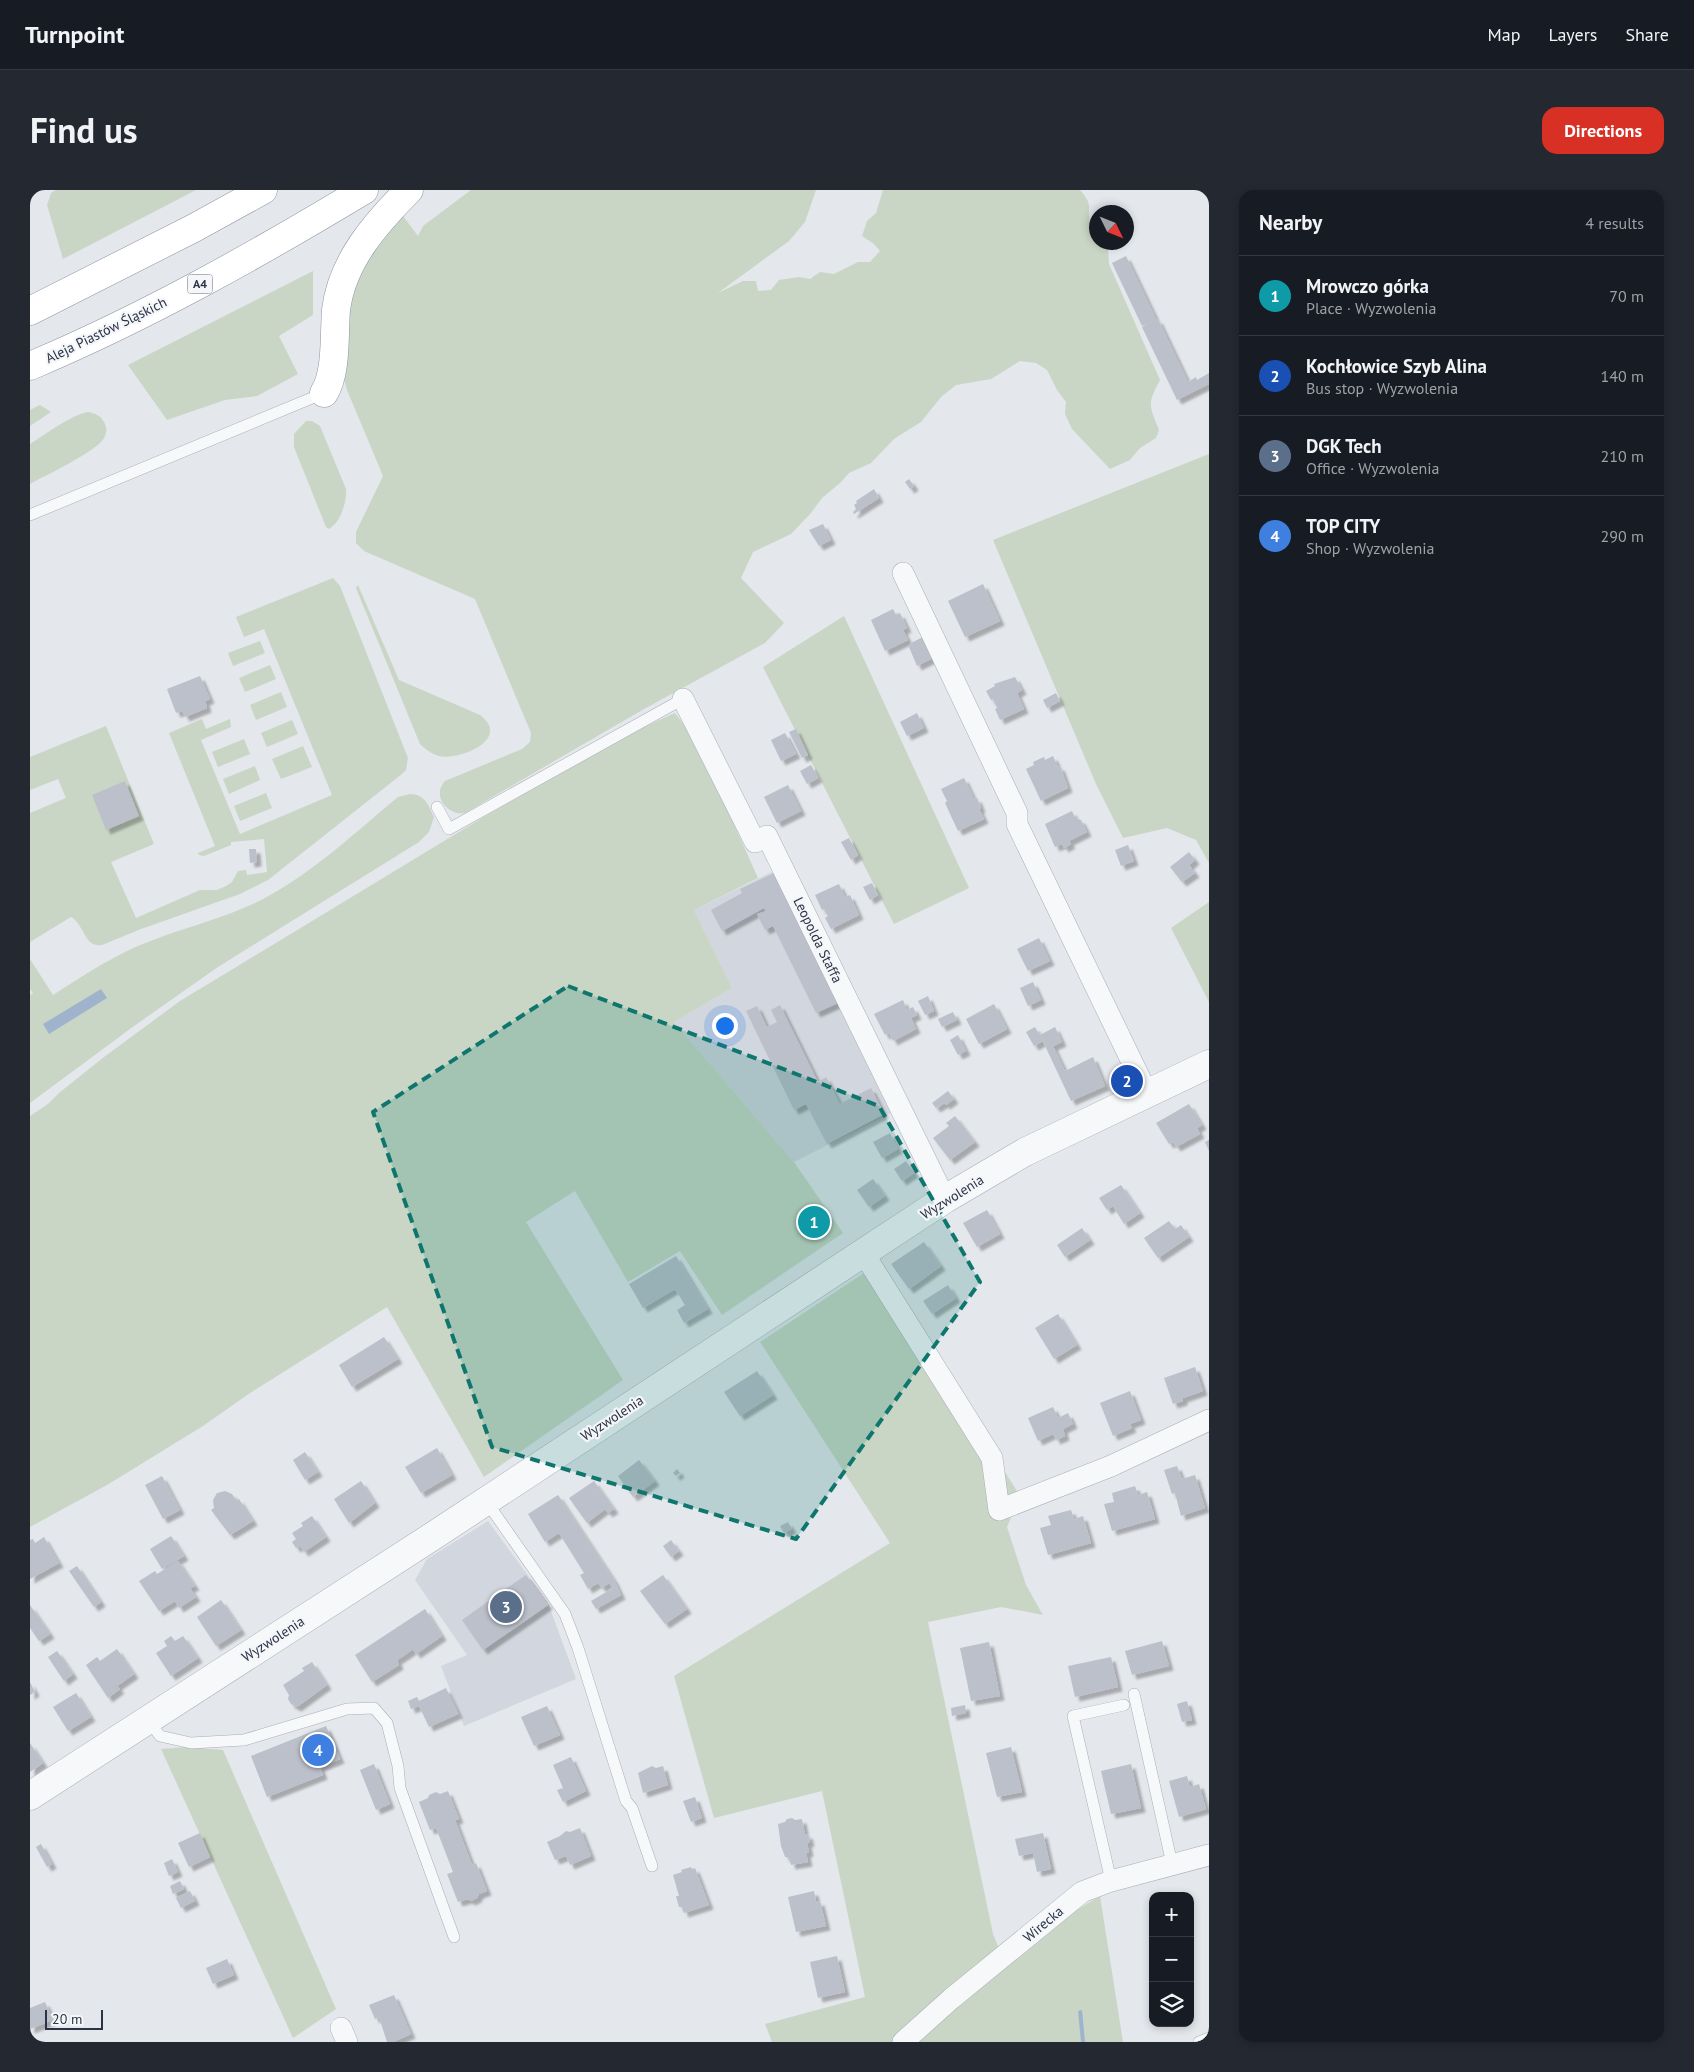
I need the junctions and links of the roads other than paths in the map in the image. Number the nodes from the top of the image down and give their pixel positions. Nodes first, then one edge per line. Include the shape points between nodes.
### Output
1 (262, 190) edge
2 (364, 190) edge
3 (409, 190) edge
4 (30, 311) edge
5 (30, 366) edge
6 (324, 393) joint
7 (30, 516) edge
8 (903, 573) dead end
9 (683, 699) joint
10 (437, 808) dead end
11 (1209, 1064) edge
12 (1147, 1093) junction
13 (945, 1199) junction
14 (864, 1254) junction
15 (1209, 1420) edge
16 (486, 1501) junction
17 (1134, 1694) dead end
18 (1124, 1705) dead end
19 (149, 1721) junction
20 (30, 1796) edge
21 (1209, 1855) edge
22 (1172, 1864) junction
23 (652, 1866) dead end
24 (1111, 1881) junction
25 (454, 1937) dead end
26 (1209, 2038) edge
27 (903, 2042) edge
28 (1199, 2042) edge

1 - 4 highway
2 - 5 highway, Aleja Piastów Śląskich / A4 via 159,306
3 - 6 highway via 364,239 347,271 336,307 331,371
6 - 7 lane
8 - 12 street via 1017,813 1018,824
9 - 10 lane via 449,829
9 - 13 street, Leopolda Staffa via 755,842 767,836
11 - 12 street, Wyzwolenia
12 - 13 street, Wyzwolenia via 1025,1152
13 - 14 street, Wyzwolenia
14 - 15 street via 992,1458 999,1510 1111,1466
14 - 16 street, Wyzwolenia
16 - 19 street, Wyzwolenia
16 - 23 lane via 565,1614 626,1801 632,1808
17 - 22 lane
18 - 24 lane via 1073,1716
19 - 20 street, Wyzwolenia
19 - 25 lane via 160,1736 191,1743 244,1740 347,1709 374,1708 387,1723 400,1788
21 - 22 street, Wirecka
22 - 24 street, Wirecka
24 - 27 street, Wirecka via 1082,1892
26 - 28 lane

